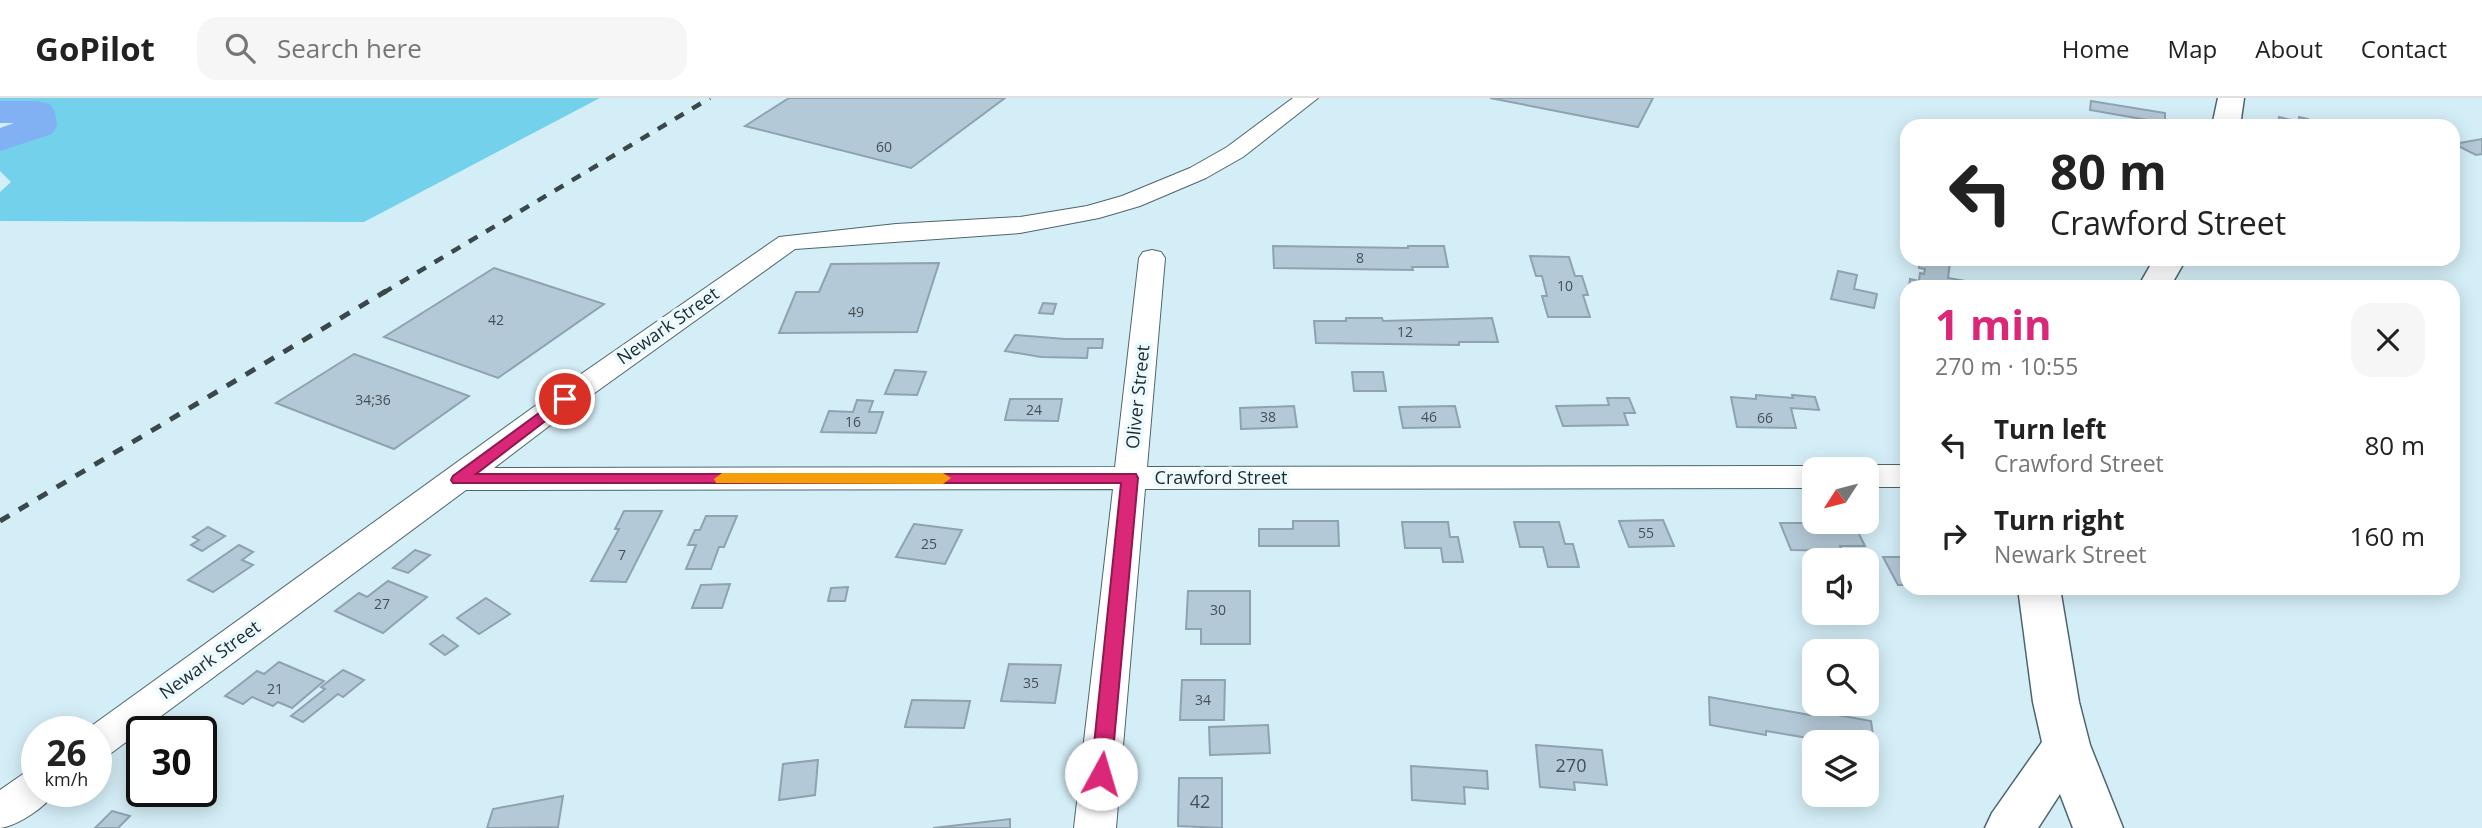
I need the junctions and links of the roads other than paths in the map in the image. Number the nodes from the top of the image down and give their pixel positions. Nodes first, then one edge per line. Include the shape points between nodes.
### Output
1 (1307, 98) edge
2 (2231, 98) edge
3 (2227, 119) edge
4 (1152, 258) dead end
5 (1880, 476) edge
6 (1900, 476) edge
7 (1802, 477) edge
8 (1130, 478) junction
9 (459, 480) junction
10 (2040, 595) edge
11 (112, 731) edge
12 (2066, 746) junction
13 (21, 797) edge
14 (0, 812) edge
15 (1095, 828) edge
16 (2010, 828) edge
17 (2098, 828) edge

1 - 9 street, Newark Street via 1236,152 1131,201 1054,221 788,242 546,412
2 - 3 main road
4 - 8 street, Oliver Street
5 - 6 street
7 - 8 street, Crawford Street
8 - 9 street, Crawford Street
8 - 15 street, Oliver Street
9 - 11 street, Newark Street
10 - 12 main road
12 - 16 main road
12 - 17 main road
13 - 14 street

